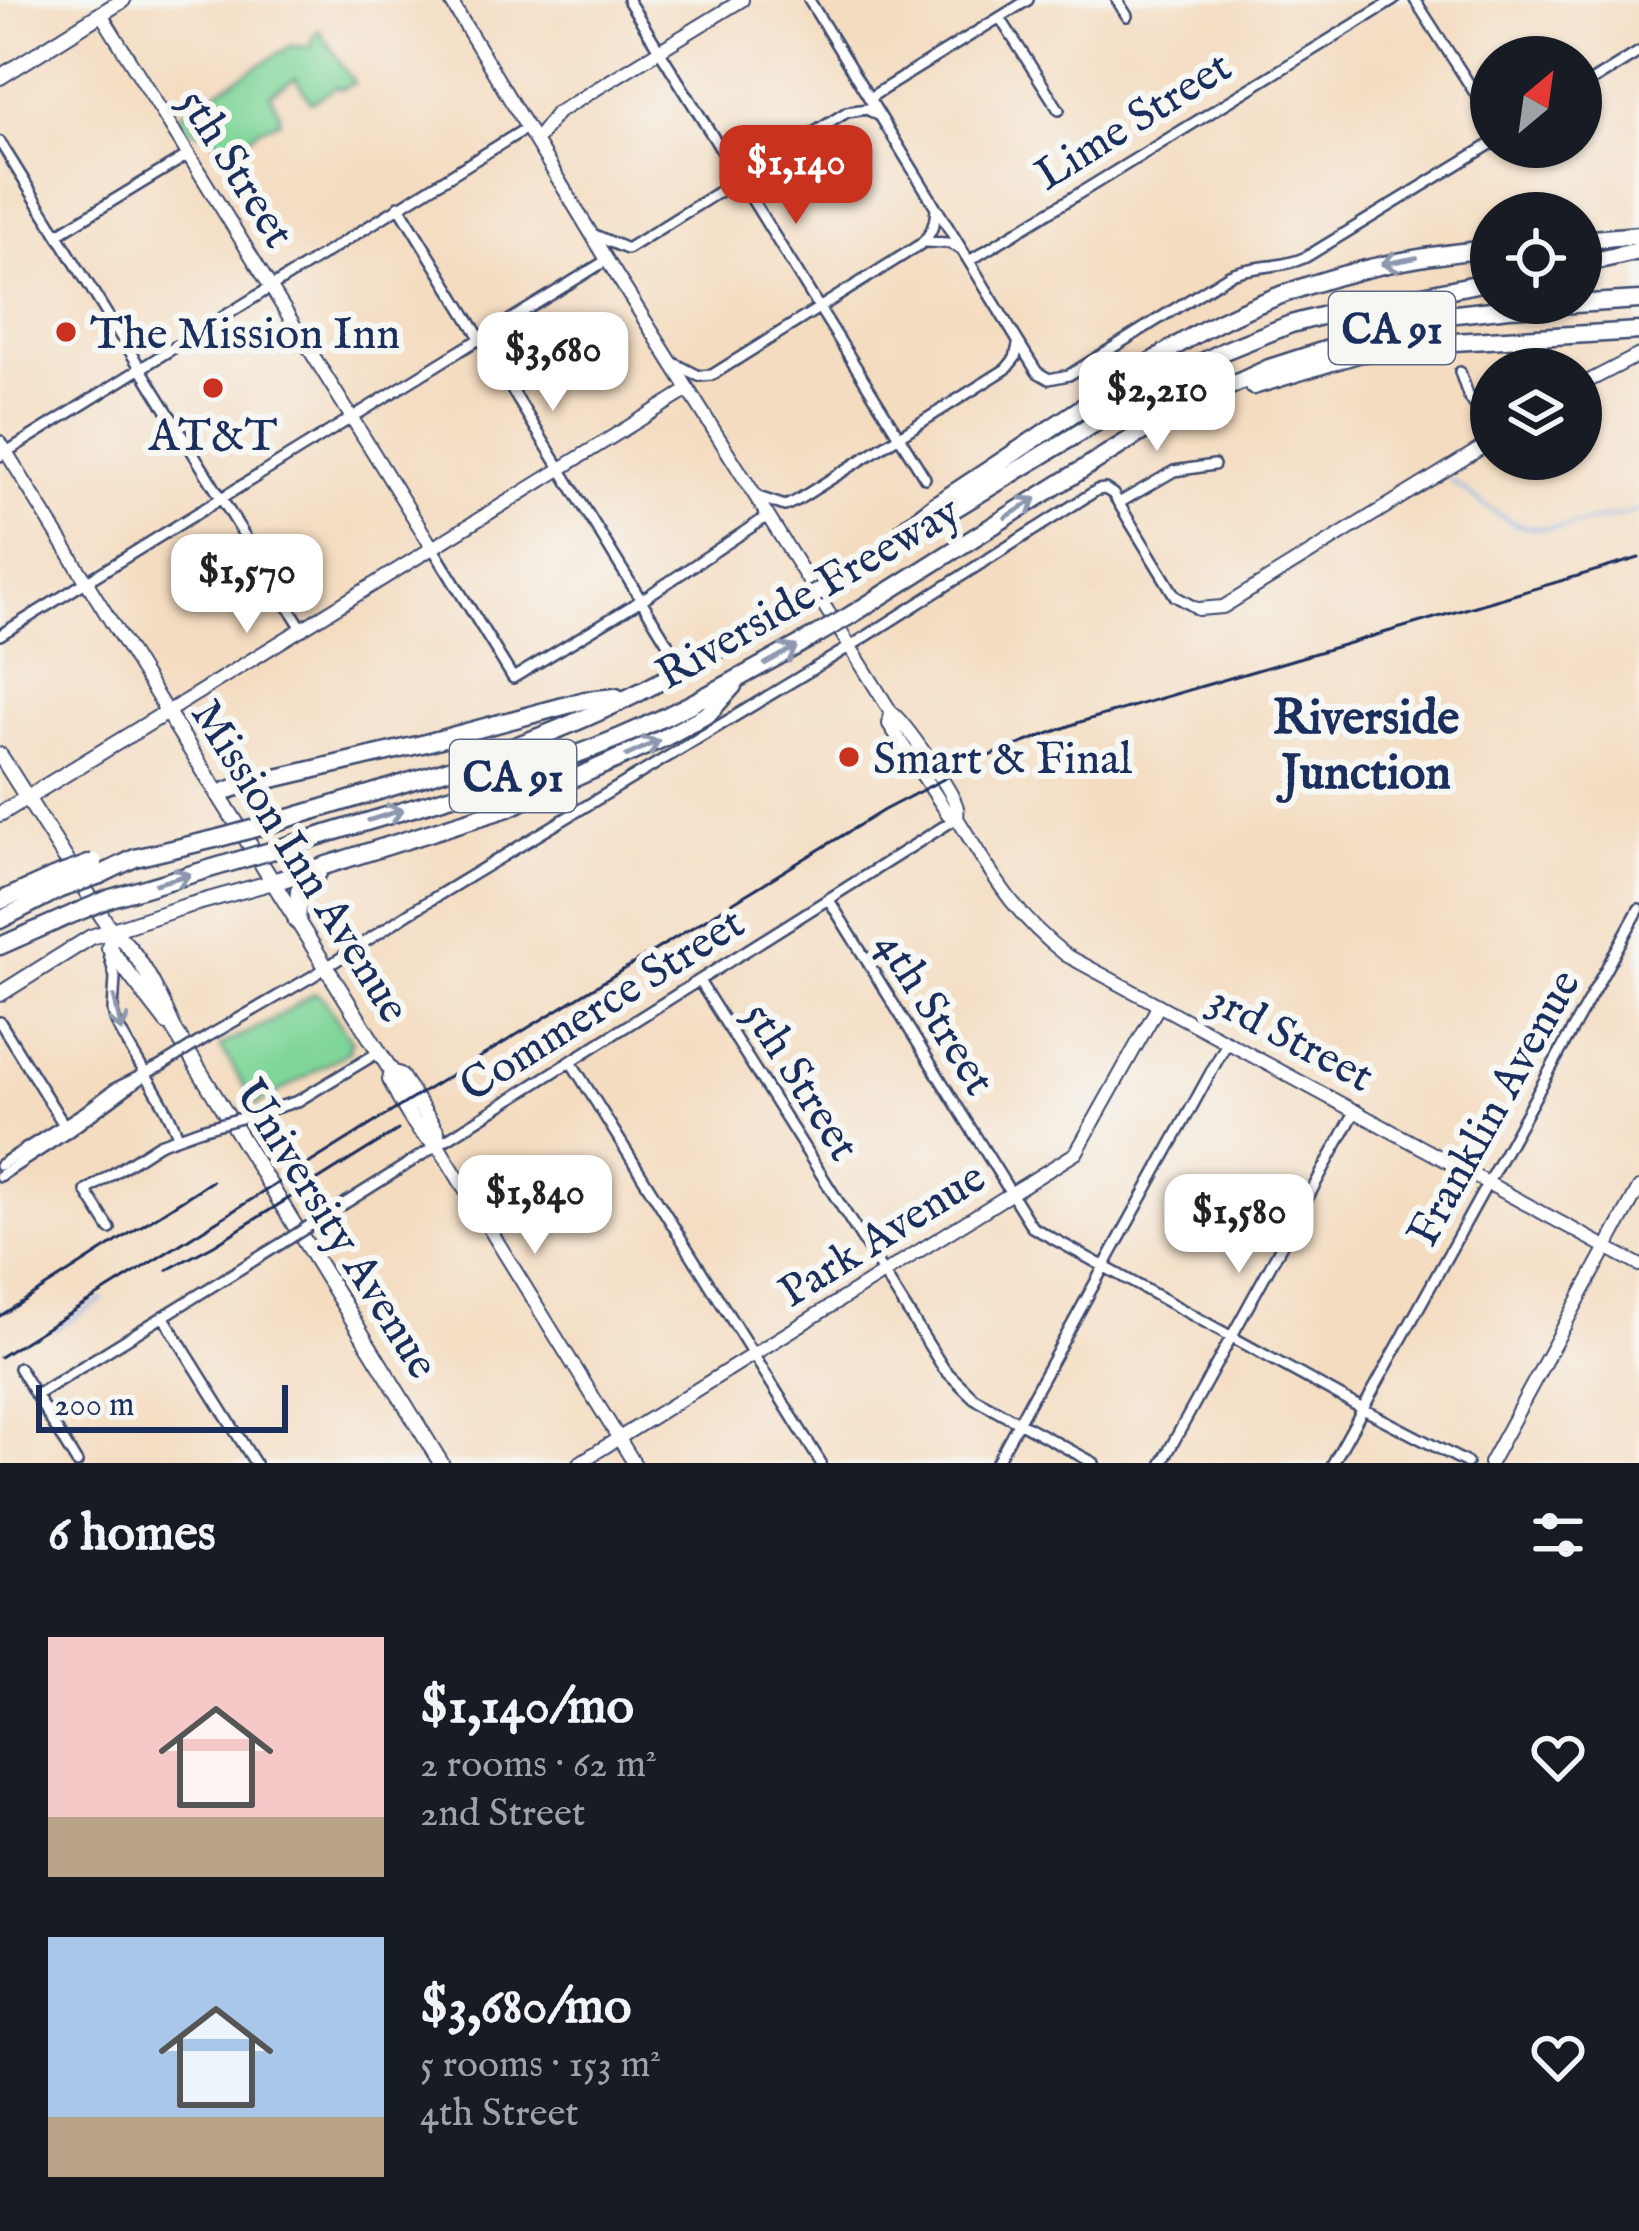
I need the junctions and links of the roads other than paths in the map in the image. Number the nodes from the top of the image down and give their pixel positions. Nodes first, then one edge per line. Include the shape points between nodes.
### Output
1 (123, 0) edge
2 (450, 0) edge
3 (628, 0) edge
4 (742, 0) edge
5 (809, 0) edge
6 (1028, 0) edge
7 (1117, 0) edge
8 (1394, 0) edge
9 (1414, 0) edge
10 (96, 7) edge
11 (1127, 16) dead end
12 (1000, 18) junction
13 (661, 50) junction
14 (1639, 52) edge
15 (1602, 75) edge
16 (0, 77) edge
17 (858, 80) junction
18 (1470, 86) edge
19 (869, 98) junction
20 (517, 109) junction
21 (1060, 110) dead end
22 (847, 112) junction
23 (557, 113) junction
24 (880, 116) junction
25 (528, 127) junction
26 (536, 140) junction
27 (0, 142) edge
28 (188, 155) junction
29 (1470, 157) edge
30 (740, 178) junction
31 (399, 206) junction
32 (936, 208) junction
33 (58, 234) junction
34 (592, 234) junction
35 (1639, 235) edge
36 (1602, 239) edge
37 (921, 244) junction
38 (962, 249) junction
39 (1470, 251) edge
40 (1639, 251) edge
41 (607, 260) junction
42 (1602, 260) edge
43 (1639, 260) edge
44 (969, 261) junction
45 (1602, 263) edge
46 (1470, 285) edge
47 (270, 287) junction
48 (1634, 301) edge
49 (818, 307) junction
50 (1639, 331) edge
51 (479, 339) junction
52 (1019, 343) junction
53 (1639, 355) edge
54 (670, 361) junction
55 (142, 368) junction
56 (1006, 370) junction
57 (1037, 372) junction
58 (1460, 372) dead end
59 (1602, 374) edge
60 (688, 390) junction
61 (1470, 397) edge
62 (1172, 413) junction
63 (351, 419) junction
64 (900, 435) junction
65 (2, 450) edge
66 (1470, 454) edge
67 (1214, 465) dead end
68 (560, 467) junction
69 (925, 478) dead end
70 (755, 496) junction
71 (222, 498) junction
72 (1119, 503) junction
73 (768, 516) junction
74 (432, 547) junction
75 (846, 574) junction
76 (86, 583) junction
77 (643, 599) junction
78 (1198, 609) joint
79 (302, 630) junction
80 (0, 635) edge
81 (668, 644) dead end
82 (851, 646) junction
83 (742, 676) junction
84 (634, 695) junction
85 (167, 712) junction
86 (0, 755) edge
87 (219, 794) junction
88 (26, 798) junction
89 (0, 814) edge
90 (957, 818) junction
91 (323, 868) junction
92 (273, 882) junction
93 (57, 883) junction
94 (829, 900) junction
95 (0, 901) edge
96 (1639, 909) edge
97 (152, 919) junction
98 (0, 920) edge
99 (298, 921) junction
100 (111, 940) junction
101 (0, 946) edge
102 (326, 967) junction
103 (148, 980) junction
104 (699, 981) junction
105 (0, 994) edge
106 (1159, 1005) junction
107 (0, 1022) edge
108 (175, 1031) junction
109 (1228, 1041) junction
110 (380, 1052) junction
111 (571, 1062) junction
112 (145, 1075) junction
113 (1356, 1110) junction
114 (66, 1128) junction
115 (178, 1136) junction
116 (437, 1144) junction
117 (0, 1166) edge
118 (0, 1176) edge
119 (1487, 1183) junction
120 (1639, 1188) edge
121 (1012, 1195) junction
122 (110, 1229) dead end
123 (1606, 1247) junction
124 (1639, 1265) edge
125 (1104, 1267) junction
126 (882, 1274) junction
127 (163, 1316) junction
128 (1232, 1336) junction
129 (754, 1354) junction
130 (20, 1368) dead end
131 (36, 1395) junction
132 (1363, 1409) junction
133 (1019, 1423) junction
134 (619, 1438) junction
135 (77, 1463) edge
136 (255, 1463) edge
137 (441, 1463) edge
138 (579, 1463) edge
139 (634, 1463) edge
140 (821, 1463) edge
141 (996, 1463) edge
142 (1094, 1463) edge
143 (1162, 1463) edge
144 (1334, 1463) edge
145 (1467, 1463) edge
146 (1490, 1463) edge

1 - 10 main road
2 - 20 main road, 3rd Street
3 - 13 street
4 - 13 main road
5 - 17 street
6 - 12 street
7 - 11 street
8 - 44 street, Lime Street
9 - 18 street
10 - 16 main road
10 - 28 main road, 5th Street
12 - 19 street
12 - 21 street
13 - 23 main road
13 - 30 street
14 - 15 street
17 - 19 street
17 - 22 street
19 - 24 street
20 - 23 main road via 542,118
20 - 25 main road, 3rd Street
22 - 24 street
22 - 30 street
23 - 26 main road
24 - 32 street
25 - 26 main road, 3rd Street
25 - 31 street
26 - 34 main road, 3rd Street
27 - 33 street
28 - 33 street
28 - 47 main road, 5th Street
29 - 57 street via 1306,257 1229,275 1069,375
30 - 34 street via 627,249
30 - 49 street
31 - 47 street
31 - 51 street
32 - 37 street
32 - 38 street
33 - 55 street
34 - 41 main road, 3rd Street
35 - 36 highway
37 - 38 street
37 - 49 street
38 - 44 street
39 -> 75 highway via 1309,284 1244,310 1172,348 935,505
40 - 42 highway
41 - 51 street
41 - 54 main road, 3rd Street
43 - 45 highway
44 - 52 street
46 - 75 highway, Riverside Freeway / CA 91 via 1325,315 1224,351
47 - 55 street
47 - 63 main road, 5th Street
48 - 62 highway, Riverside Freeway / CA 91 via 1509,308 1393,328 1269,368
49 - 54 street via 712,375
49 - 64 street
50 - 62 highway via 1358,354
51 - 63 street
51 - 68 street
52 - 56 street
52 - 57 street
53 - 59 main road
54 - 60 main road, 3rd Street
55 - 65 street
55 - 71 street
56 - 57 street
56 - 64 street
58 - 61 street
60 - 68 main road
60 - 70 main road, 3rd Street
83 -> 62 highway, Riverside Freeway / CA 91, bridge
63 - 71 street
63 - 74 main road, 5th Street
64 - 69 street
64 - 70 street via 785,506
65 - 76 main road, Mission Inn Avenue
66 - 78 main road via 1223,607
67 - 72 street via 1174,471
68 - 74 main road
68 - 77 street
70 - 73 main road, 3rd Street
71 - 76 street
71 - 79 street
72 - 78 street via 1175,596
72 - 82 street via 1096,490
73 - 77 street
73 - 82 main road, 3rd Street
74 - 77 street, 5th Street via 513,678
74 - 79 main road
75 - 84 highway, Riverside Freeway / CA 91, bridge
76 - 80 street
76 - 85 main road, Mission Inn Avenue
77 - 81 street
79 - 85 main road
82 - 90 main road, 3rd Street via 938,774
82 - 102 street
91 -> 83 highway via 577,778 708,714
101 -> 83 highway, Riverside Freeway / CA 91, bridge via 111,898 601,745
84 - 87 highway via 586,700
84 - 93 highway, Riverside Freeway / CA 91, bridge via 519,744 263,826 135,858 112,856
85 - 87 main road, Mission Inn Avenue
85 - 88 main road
86 - 88 main road, University Avenue
87 - 92 main road, Mission Inn Avenue
88 - 89 main road
88 - 100 main road, University Avenue
90 - 94 street, Commerce Street
90 - 106 main road, 3rd Street via 1040,935
91 - 92 highway
91 - 99 highway via 299,891
92 - 97 main road
92 - 99 main road, Mission Inn Avenue
93 - 95 highway
93 - 98 highway
94 - 104 street, Commerce Street
94 - 121 street, 4th Street
96 - 119 street, Franklin Avenue
97 - 100 main road
97 - 103 main road via 138,944
99 - 102 main road, Mission Inn Avenue
100 - 103 main road, University Avenue via 127,943
100 - 105 main road via 91,937
100 - 108 main road, University Avenue
100 -> 112 street via 113,1011
102 - 110 main road, Mission Inn Avenue
102 - 112 street, bridge
103 - 108 main road, University Avenue
104 - 111 street, Commerce Street
104 - 126 street, 5th Street
106 - 109 main road, 3rd Street
106 - 121 main road, Park Avenue via 1076,1153
107 - 114 street
108 - 137 main road, University Avenue
109 - 113 main road, 3rd Street
109 - 125 street
110 - 115 street, bridge via 298,1101
110 - 116 main road, Mission Inn Avenue via 437,1132
111 - 116 street, Commerce Street
111 - 129 street
112 - 114 street
112 - 115 street
113 - 119 main road, 3rd Street
113 - 128 street
114 - 117 street
114 - 118 street
115 - 122 street via 86,1191
116 - 127 street, Commerce Street, bridge
116 - 134 main road, Mission Inn Avenue
119 - 123 main road, 3rd Street
119 - 132 street, Franklin Avenue
120 - 123 main road
121 - 125 street, 4th Street via 1032,1228
121 - 126 main road, Park Avenue
123 - 124 main road, 3rd Street
123 - 146 main road
125 - 128 street, 4th Street
125 - 133 street
126 - 129 main road, Park Avenue
126 - 133 street, 5th Street via 944,1369 974,1399
127 - 131 street, Commerce Street
127 - 136 street
128 - 132 street, 4th Street
128 - 143 street
129 - 134 main road, Park Avenue
129 - 140 street
130 - 131 street
131 - 135 street
132 - 144 street, Franklin Avenue
132 - 145 street, 4th Street
133 - 141 street
133 - 142 street, 5th Street
134 - 138 main road, Park Avenue
134 - 139 main road, Mission Inn Avenue

